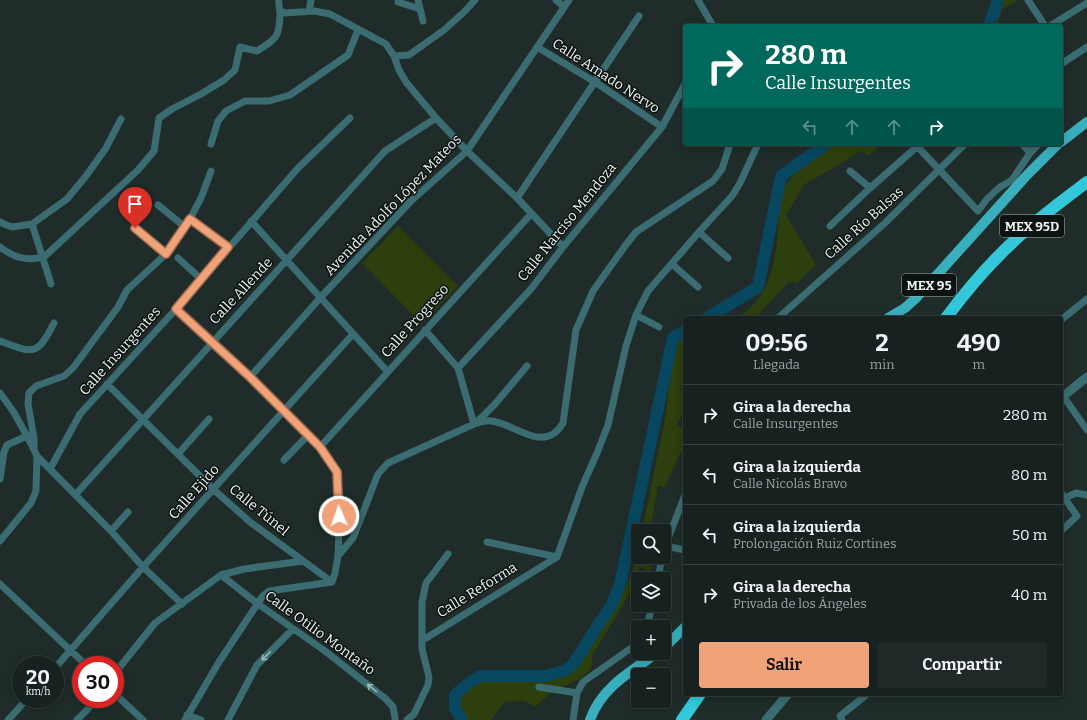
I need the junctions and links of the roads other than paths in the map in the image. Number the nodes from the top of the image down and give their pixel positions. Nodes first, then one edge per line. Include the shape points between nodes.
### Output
1 (279, 0) edge
2 (311, 0) edge
3 (418, 0) edge
4 (475, 0) edge
5 (556, 0) edge
6 (569, 0) edge
7 (698, 0) edge
8 (1028, 0) edge
9 (398, 2) dead end
10 (1087, 3) edge
11 (564, 7) junction
12 (420, 8) junction
13 (280, 11) junction
14 (308, 11) junction
15 (639, 16) dead end
16 (422, 22) dead end
17 (712, 24) edge
18 (1044, 24) edge
19 (1053, 24) edge
20 (358, 30) junction
21 (537, 47) junction
22 (1087, 47) edge
23 (394, 56) junction
24 (1063, 63) edge
25 (595, 82) junction
26 (683, 88) edge
27 (350, 118) dead end
28 (436, 118) junction
29 (121, 119) dead end
30 (1087, 122) edge
31 (662, 127) junction
32 (1063, 140) edge
33 (211, 144) dead end
34 (729, 146) edge
35 (757, 146) edge
36 (916, 146) edge
37 (918, 146) edge
38 (963, 146) edge
39 (1024, 146) edge
40 (1037, 146) edge
41 (1056, 146) edge
42 (467, 151) junction
43 (1030, 153) junction
44 (939, 169) junction
45 (211, 171) dead end
46 (850, 171) dead end
47 (1087, 182) edge
48 (1014, 185) junction
49 (870, 188) junction
50 (1087, 192) edge
51 (517, 198) junction
52 (158, 205) dead end
53 (531, 214) junction
54 (190, 219) junction
55 (251, 221) junction
56 (0, 222) edge
57 (32, 224) junction
58 (185, 226) junction
59 (830, 226) dead end
60 (135, 228) dead end
61 (699, 232) junction
62 (0, 247) edge
63 (228, 247) junction
64 (563, 247) junction
65 (166, 254) junction
66 (44, 257) junction
67 (178, 258) dead end
68 (728, 258) dead end
69 (286, 262) junction
70 (672, 264) junction
71 (201, 279) junction
72 (51, 284) dead end
73 (698, 287) dead end
74 (321, 297) junction
75 (1087, 299) edge
76 (905, 308) junction
77 (176, 309) junction
78 (636, 315) junction
79 (780, 316) edge
80 (891, 316) edge
81 (900, 316) edge
82 (948, 316) edge
83 (958, 316) edge
84 (1063, 318) edge
85 (54, 323) dead end
86 (660, 327) dead end
87 (425, 330) junction
88 (354, 334) junction
89 (0, 341) edge
90 (213, 341) junction
91 (527, 366) dead end
92 (458, 368) junction
93 (387, 371) junction
94 (250, 377) junction
95 (1087, 377) edge
96 (108, 384) junction
97 (0, 393) edge
98 (1063, 395) edge
99 (1063, 397) edge
100 (284, 411) junction
101 (142, 419) junction
102 (209, 419) dead end
103 (475, 423) junction
104 (1087, 430) edge
105 (308, 435) junction
106 (27, 436) junction
107 (320, 447) junction
108 (36, 453) junction
109 (178, 454) junction
110 (284, 460) dead end
111 (50, 469) junction
112 (0, 479) edge
113 (213, 489) junction
114 (76, 494) junction
115 (1063, 495) edge
116 (1087, 495) edge
117 (683, 500) edge
118 (128, 512) dead end
119 (1063, 529) edge
120 (671, 530) edge
121 (111, 531) junction
122 (0, 541) edge
123 (487, 542) dead end
124 (671, 548) edge
125 (683, 550) edge
126 (448, 554) dead end
127 (338, 556) junction
128 (557, 557) junction
129 (302, 561) junction
130 (143, 567) junction
131 (221, 575) junction
132 (332, 582) junction
133 (0, 584) edge
134 (182, 604) junction
135 (258, 604) junction
136 (293, 629) junction
137 (683, 629) edge
138 (423, 640) junction
139 (671, 641) edge
140 (631, 648) edge
141 (71, 650) junction
142 (77, 656) edge
143 (64, 658) edge
144 (647, 660) edge
145 (124, 662) edge
146 (539, 687) dead end
147 (577, 692) junction
148 (689, 696) edge
149 (699, 696) edge
150 (786, 696) edge
151 (865, 696) edge
152 (124, 702) edge
153 (19, 708) edge
154 (89, 708) edge
155 (186, 718) edge
156 (396, 719) edge
157 (8, 720) edge
158 (77, 720) edge
159 (143, 720) edge
160 (201, 720) edge
161 (228, 720) edge
162 (407, 720) edge
163 (573, 720) edge
164 (590, 720) edge
165 (672, 720) edge
166 (682, 720) edge
167 (766, 720) edge
168 (842, 720) edge

1 - 13 street
2 - 14 street
3 - 12 street
4 - 23 street via 444,30 409,55
5 - 11 street
6 - 11 street, Avenida Adolfo López Mateos
7 - 17 street
8 - 18 street
9 - 12 street
10 - 19 street
11 - 21 street, Avenida Adolfo López Mateos
12 - 16 street
13 - 14 street
13 - 66 street via 278,32 271,42 256,51 240,47 235,70 219,84 159,118 154,151 138,170
14 - 20 street via 330,14
15 - 25 street
20 - 23 street via 386,44
20 - 33 street via 348,56 290,95 269,100 245,101 226,111 218,121
21 - 25 street, Calle Amado Nervo
21 - 42 street, Avenida Adolfo López Mateos
22 - 24 street
23 - 28 street via 406,82
25 - 31 street, Calle Amado Nervo
25 - 51 street
26 - 31 street, Calle Narciso Mendoza
27 - 55 street, Calle Insurgentes via 298,168
28 - 42 street
28 - 69 street, Calle Allende via 385,152
29 - 57 street via 106,148 67,199
30 - 32 main road
31 - 64 street, Calle Narciso Mendoza
34 - 103 street via 722,169 713,181 636,232 593,291 576,330 563,423 558,431 543,438 494,421
35 - 61 street via 732,196
36 - 49 street
37 - 44 street
38 - 44 street, Calle Río Balsas
39 - 43 street
40 - 43 street
41 - 48 main road, MEX 95
42 - 51 street
42 - 74 street, Avenida Adolfo López Mateos via 411,201
43 - 48 street
44 - 48 street via 978,211 1000,187
44 - 79 street, Calle Río Balsas via 885,223
45 - 54 street
46 - 49 street
47 - 82 highway, MEX 95D via 1029,227 1001,254
48 - 76 main road, MEX 95 via 918,297
49 - 59 street
50 - 83 highway, MEX 95D via 1029,238 992,275
51 - 53 street
52 - 58 street
53 - 64 street
53 - 87 street, Calle Progreso
54 - 58 street
54 - 63 street
55 - 63 street, Calle Insurgentes
55 - 69 street
56 - 57 street via 12,227
57 - 66 street
58 - 65 street
60 - 65 street
61 - 68 street
61 - 70 street
62 - 66 street via 12,256 32,259
63 - 71 street, Calle Insurgentes
64 - 92 street, Calle Narciso Mendoza via 531,288
65 - 108 street via 127,290 118,307 73,368 64,376 36,386 30,393 28,404
66 - 72 street
67 - 71 street
69 - 74 street
69 - 90 street, Calle Allende
70 - 73 street
70 - 78 street via 648,291
71 - 77 street, Calle Insurgentes
74 - 88 street
74 - 94 street, Avenida Adolfo López Mateos
75 - 84 street
76 - 80 main road, MEX 95
76 - 81 street
77 - 90 street
77 - 96 street, Calle Insurgentes
78 - 86 street
78 - 128 street via 626,346 608,425
85 - 89 street via 40,346 31,350
87 - 92 street
87 - 93 street, Calle Progreso
88 - 93 street
88 - 100 street, Calle Ejido
90 - 94 street
90 - 101 street, Calle Allende
91 - 103 street
92 - 103 street
93 - 107 street, Calle Progreso
94 - 100 street
95 - 98 street
96 - 101 street, Calle Túnel
96 - 111 street, Calle Insurgentes via 80,414
97 - 106 street
99 - 104 street
100 - 105 street
100 - 113 street, Calle Ejido
101 - 109 street, Calle Túnel
101 - 114 street, Calle Allende
102 - 109 street
103 - 127 street via 388,463 378,474 353,538
105 - 107 street
105 - 110 street
106 - 108 street
106 - 112 street via 7,445
107 - 127 street via 337,472
108 - 111 street
108 - 122 street via 36,491 31,503
109 - 113 street, Calle Túnel
111 - 114 street
113 - 129 street, Calle Túnel via 250,522
113 - 130 street, Calle Ejido
114 - 121 street
115 - 116 street
115 - 119 street via 1077,516
117 - 120 street
118 - 121 street
121 - 130 street
123 - 128 street
124 - 125 street
126 - 138 street via 426,583 422,602
127 - 132 street via 336,574
128 - 138 street, Calle Reforma
129 - 131 street
129 - 132 street, Calle Túnel
130 - 134 street
130 - 141 street, Calle Ejido
131 - 134 street
131 - 135 street, Calle Otilio Montaño
132 - 135 street via 269,591
133 - 141 street
134 - 145 street via 155,623
135 - 136 street, Calle Otilio Montaño
135 - 155 street via 219,662
156 -> 136 street, Calle Otilio Montaño via 393,707 386,699
136 -> 161 street via 257,665
137 - 139 main road
138 - 162 street via 422,650 429,677 428,685 414,714
140 - 147 street via 583,682
141 - 142 street
141 - 143 street, Calle Ejido
144 - 164 main road via 602,696
146 - 147 street
147 - 163 street
148 - 165 highway
149 - 166 highway
150 - 167 street
151 - 168 street via 840,716
152 - 159 street
153 - 157 street
154 - 158 street
155 - 160 street

